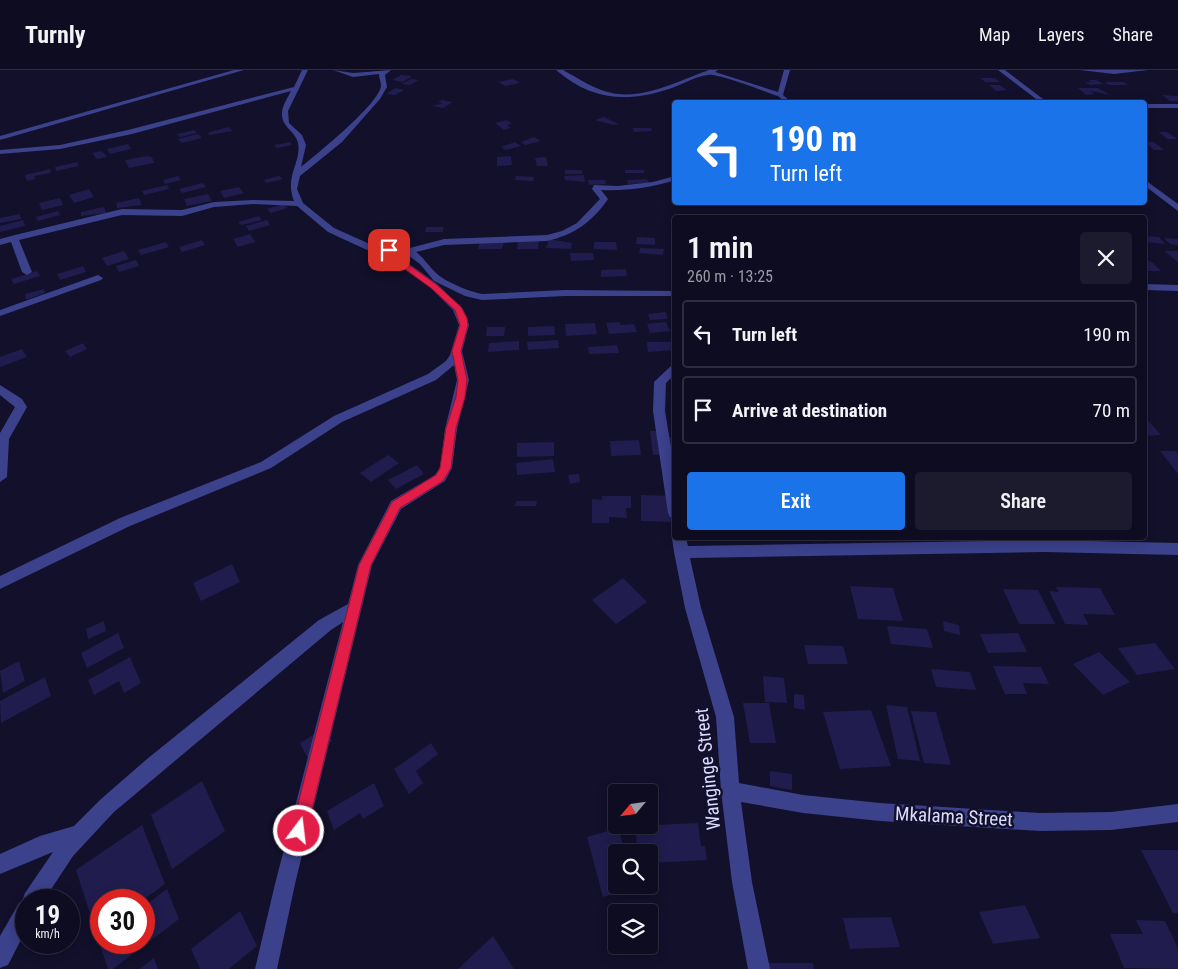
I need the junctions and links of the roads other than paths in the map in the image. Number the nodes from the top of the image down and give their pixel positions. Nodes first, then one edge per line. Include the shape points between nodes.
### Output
1 (241, 70) edge
2 (305, 70) edge
3 (336, 70) edge
4 (559, 70) edge
5 (787, 70) edge
6 (1001, 70) edge
7 (1083, 70) edge
8 (1145, 70) edge
9 (386, 71) edge
10 (712, 71) edge
11 (1106, 71) edge
12 (296, 88) junction
13 (780, 95) junction
14 (786, 100) edge
15 (1041, 100) edge
16 (1147, 106) edge
17 (1178, 106) edge
18 (0, 138) edge
19 (0, 152) edge
20 (295, 176) junction
21 (672, 179) edge
22 (1147, 184) edge
23 (299, 204) junction
24 (1178, 208) edge
25 (14, 238) junction
26 (0, 242) edge
27 (382, 249) junction
28 (406, 252) junction
29 (27, 272) dead end
30 (98, 278) dead end
31 (1147, 287) edge
32 (1178, 288) edge
33 (672, 294) edge
34 (0, 313) edge
35 (456, 351) junction
36 (672, 371) edge
37 (0, 389) edge
38 (0, 477) edge
39 (672, 494) edge
40 (680, 545) edge
41 (1178, 549) edge
42 (0, 583) edge
43 (352, 609) junction
44 (730, 791) junction
45 (1178, 813) edge
46 (79, 834) junction
47 (0, 864) edge
48 (38, 889) edge
49 (15, 930) edge
50 (0, 957) edge
51 (266, 969) edge
52 (758, 969) edge

1 - 18 street
2 - 12 street
3 - 9 street via 353,75
4 - 10 street via 605,93 627,96
5 - 13 street
6 - 15 street
7 - 11 street
8 - 11 street
9 - 20 street via 382,75 384,87 378,98 339,140
10 - 13 street
12 - 19 street via 60,147
12 - 20 street via 285,111 288,128 301,142
13 - 14 street
16 - 17 street
20 - 23 street via 293,189
21 - 28 street via 618,188 597,187 604,199 599,207 584,220 582,226 563,235 444,242
22 - 24 street
23 - 25 street via 253,202 182,213 122,212
23 - 27 street via 331,230 359,244
25 - 26 street
25 - 29 street
27 - 28 street
27 - 35 street via 434,286 458,309 464,325
28 - 33 street via 423,262 437,279 468,294 490,298 565,293 582,300 624,301
30 - 34 street
31 - 32 street
35 - 42 street via 450,363 432,377 338,419 266,465 125,522
35 - 43 street via 462,380 446,468 440,478 399,502 391,511 365,565
36 - 39 street via 660,382 659,411
37 - 38 street via 21,407 3,440
40 - 41 street
40 - 44 street, Wanginge Street via 693,608 723,705
43 - 46 street via 325,625 153,764
43 - 51 street
44 - 45 street, Mkalama Street via 804,804 880,812 1040,822 1111,821
44 - 52 street, Wanginge Street
46 - 47 street via 40,846
46 - 48 street via 50,869
49 - 50 street

